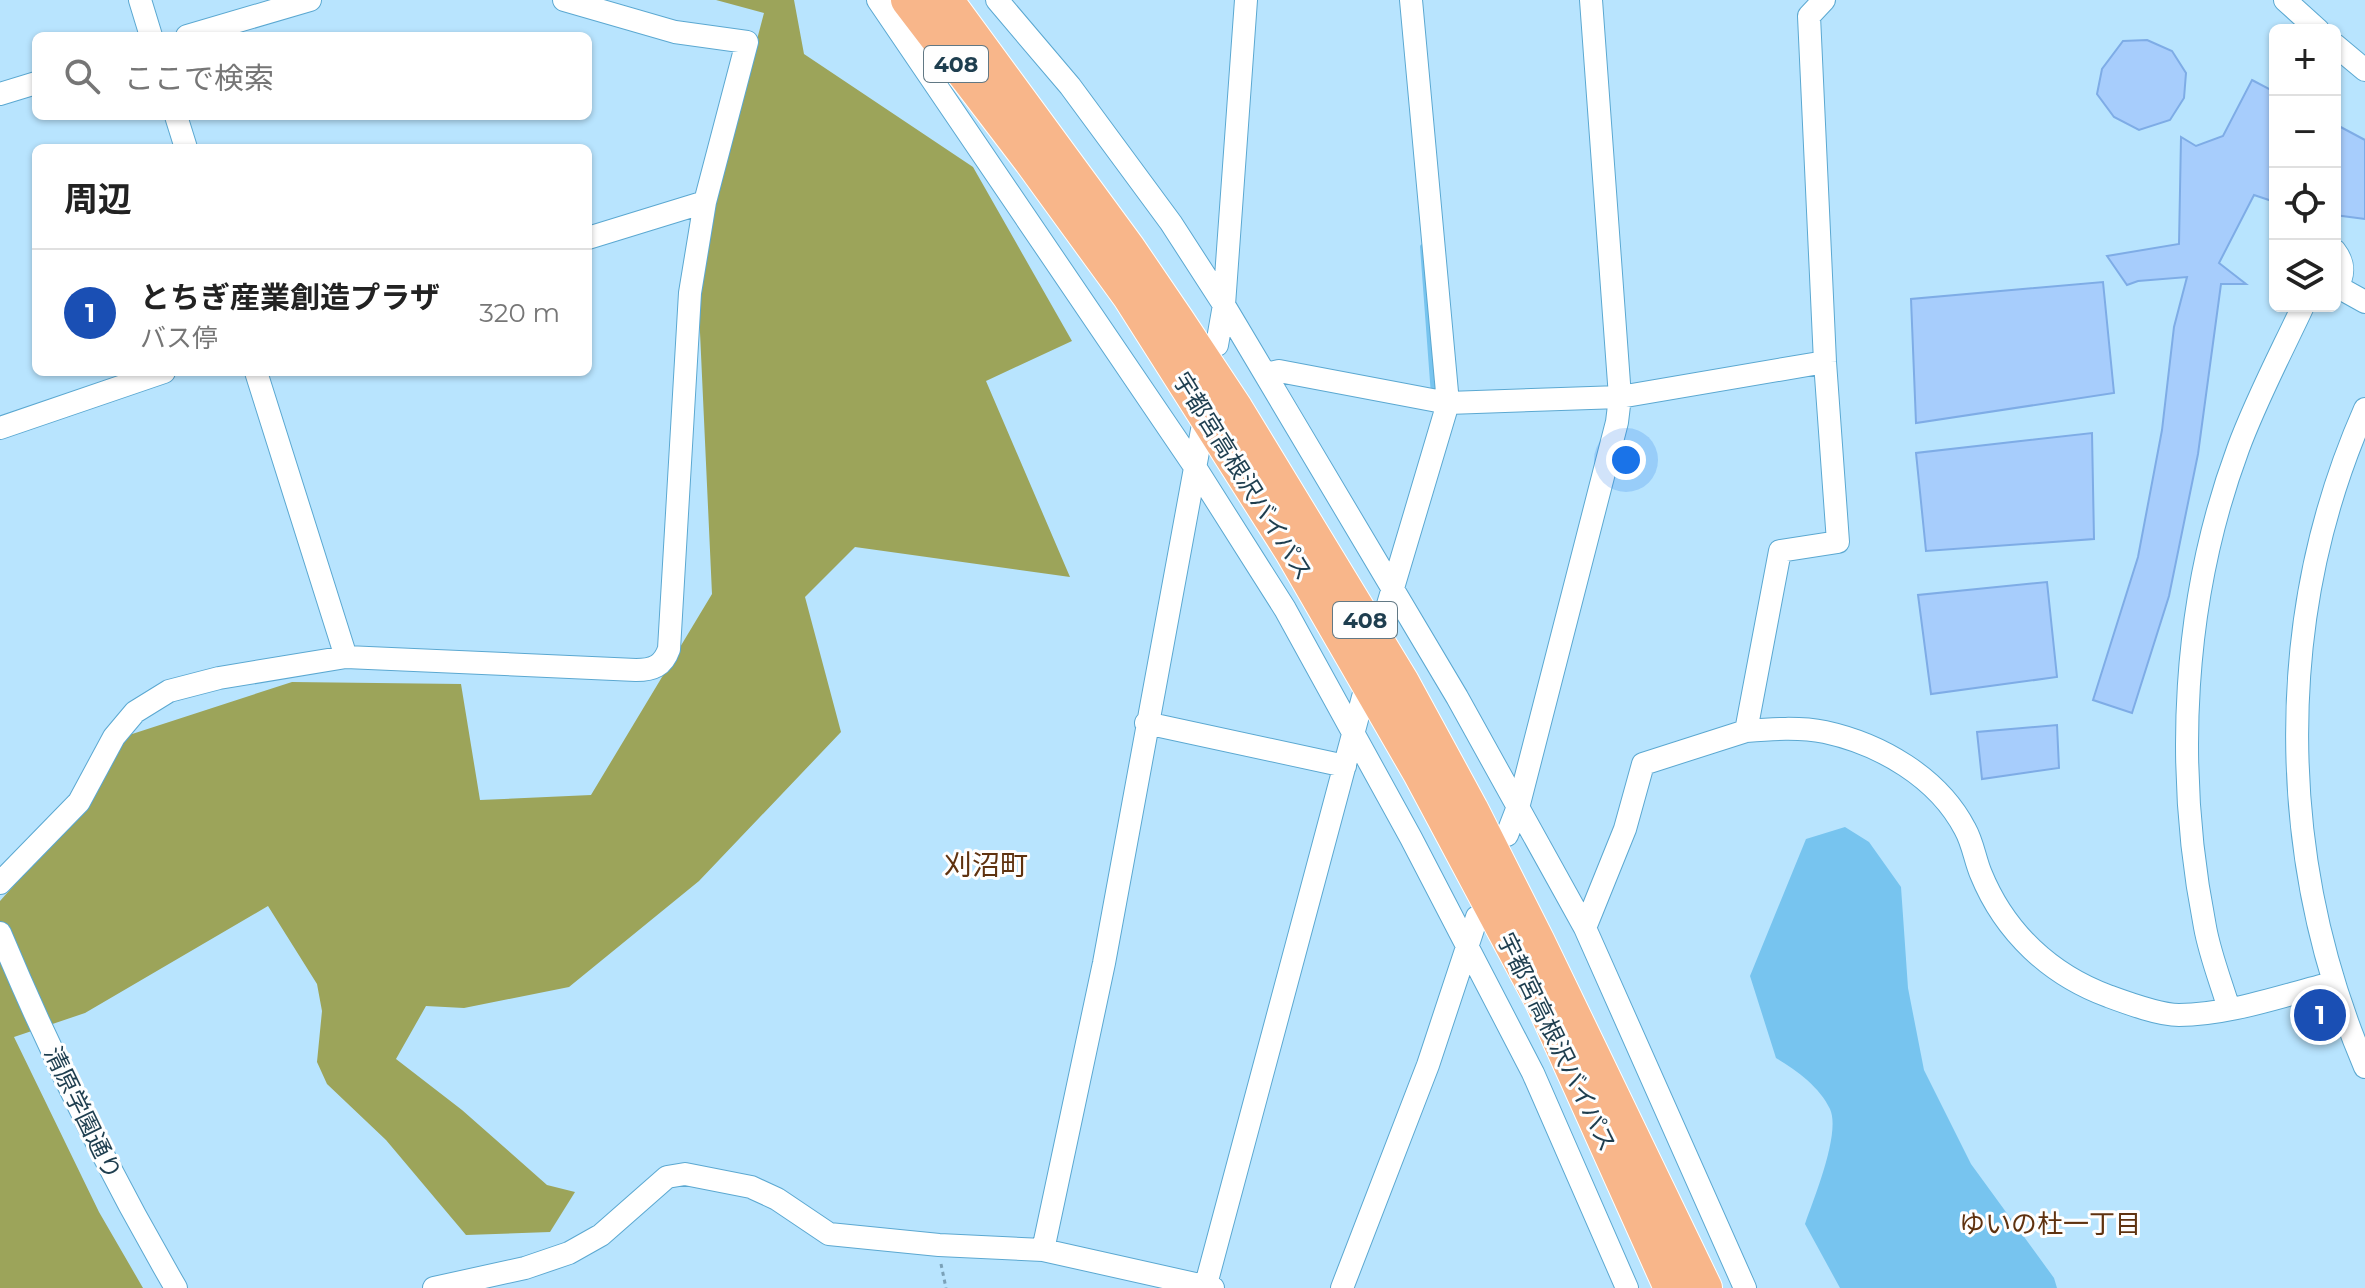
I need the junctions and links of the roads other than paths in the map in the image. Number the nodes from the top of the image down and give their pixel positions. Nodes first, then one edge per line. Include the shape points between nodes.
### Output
1 (140, 0) edge
2 (310, 0) edge
3 (564, 0) edge
4 (878, 0) edge
5 (908, 0) edge
6 (946, 0) edge
7 (997, 0) edge
8 (1246, 0) edge
9 (1411, 0) edge
10 (1591, 0) edge
11 (1824, 0) edge
12 (2298, 5) edge
13 (2313, 24) edge
14 (150, 32) edge
15 (201, 32) edge
16 (2341, 50) edge
17 (2365, 70) edge
18 (32, 84) edge
19 (0, 94) edge
20 (177, 120) edge
21 (185, 144) edge
22 (705, 202) junction
23 (592, 237) edge
24 (2341, 290) edge
25 (2365, 302) edge
26 (1224, 305) junction
27 (2300, 312) edge
28 (1217, 345) dead end
29 (1825, 362) junction
30 (1265, 374) junction
31 (152, 376) edge
32 (257, 376) edge
33 (1620, 397) junction
34 (1448, 403) junction
35 (2365, 409) edge
36 (0, 428) edge
37 (1202, 430) dead end
38 (1195, 467) junction
39 (1392, 588) junction
40 (1384, 618) dead end
41 (346, 657) junction
42 (1363, 697) dead end
43 (1146, 723) junction
44 (1746, 731) junction
45 (1354, 732) junction
46 (1345, 766) junction
47 (1519, 804) junction
48 (1507, 835) dead end
49 (0, 883) edge
50 (1477, 917) dead end
51 (1585, 928) junction
52 (0, 933) edge
53 (1467, 945) junction
54 (2333, 983) junction
55 (2229, 1009) junction
56 (2365, 1067) edge
57 (1043, 1250) junction
58 (1208, 1287) edge
59 (176, 1288) edge
60 (434, 1288) edge
61 (1342, 1288) edge
62 (1627, 1288) edge
63 (1668, 1288) edge
64 (1705, 1288) edge
65 (1745, 1288) edge

1 - 14 street
2 - 15 street
3 - 22 street via 675,32 747,42
4 - 38 street
5 - 63 highway, 宇都宮高根沢バイパス / 408 via 1130,297 1291,550 1420,773 1542,1001
6 - 64 highway, 宇都宮高根沢バイパス / 408 via 1177,320 1402,682 1471,809
7 - 26 street via 1121,153
8 - 26 street
9 - 34 street
10 - 33 street
11 - 29 street via 1809,16
12 - 13 street
16 - 17 street
18 - 19 street
20 - 21 street
22 - 23 street
22 - 41 street via 690,293 665,660 636,670
24 - 25 street
26 - 28 street
26 - 30 street
27 - 55 street via 2238,449 2202,574 2192,638 2189,803 2205,929
29 - 33 street
29 - 44 street via 1838,542 1780,551
30 - 34 street via 1279,371
30 - 39 street
31 - 36 street
32 - 41 street
33 - 34 street
33 - 47 street
34 - 39 street
35 - 54 street via 2344,457 2316,553 2297,700 2300,811 2318,927
37 - 38 street
38 - 43 street
38 - 45 street via 1285,609
39 - 40 street
39 - 47 street
41 - 49 street via 169,691 135,712 114,737 79,802
42 - 45 street
43 - 46 street
43 - 57 street via 1104,963
44 - 51 street via 1643,764 1625,829
44 - 55 street via 1822,731 1866,744 1902,763 1938,791 1965,829 1982,877 2008,923 2042,961 2081,986 2177,1015
45 - 46 street
45 - 53 street
46 - 58 street
47 - 48 street
47 - 51 street
50 - 53 street
51 - 65 street
52 - 59 street, 清原学園通り via 105,1161
53 - 61 street via 1428,1065
53 - 62 street via 1533,1073
54 - 55 street
54 - 56 street
57 - 58 street
57 - 60 street via 829,1234 751,1187 685,1174 667,1177 601,1235 569,1253

